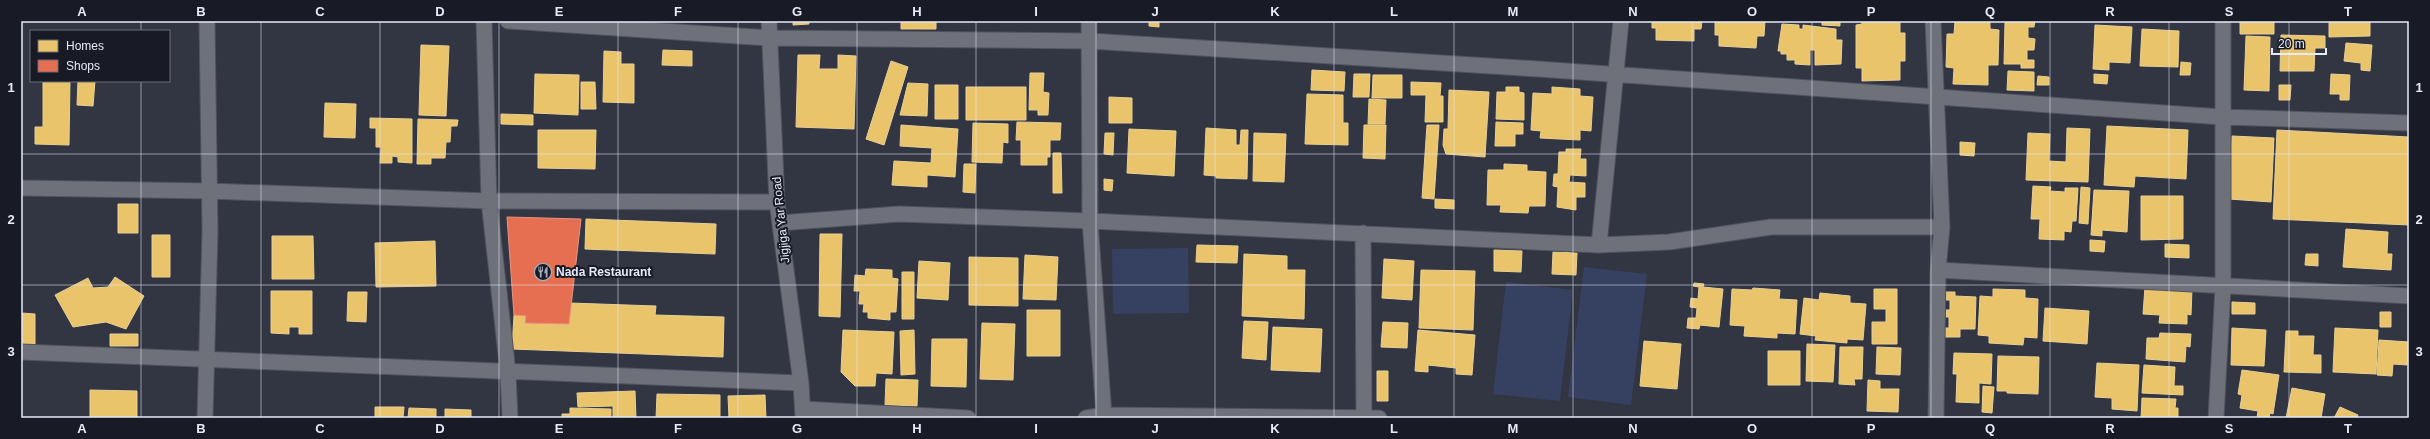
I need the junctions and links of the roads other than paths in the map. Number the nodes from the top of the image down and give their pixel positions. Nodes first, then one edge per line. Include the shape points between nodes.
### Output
1 (207, 21) edge
2 (484, 21) edge
3 (508, 21) edge
4 (769, 21) edge
5 (1089, 21) edge
6 (1621, 21) edge
7 (1933, 21) edge
8 (2223, 21) edge
9 (770, 38) junction
10 (1090, 41) junction
11 (1615, 75) junction
12 (1937, 97) junction
13 (2222, 117) junction
14 (2409, 122) edge
15 (21, 188) edge
16 (209, 191) junction
17 (489, 201) junction
18 (777, 202) junction
19 (1090, 221) junction
20 (780, 223) junction
21 (1942, 227) junction
22 (1363, 234) junction
23 (1599, 245) junction
24 (1938, 270) junction
25 (2222, 287) junction
26 (2409, 296) edge
27 (21, 352) edge
28 (207, 360) junction
29 (508, 373) junction
30 (801, 383) junction
31 (803, 414) edge
32 (1104, 415) junction
33 (1364, 417) junction
34 (205, 418) edge
35 (510, 418) edge
36 (968, 418) edge
37 (1086, 418) edge
38 (1379, 418) edge
39 (1936, 418) edge
40 (2216, 418) edge

1 - 16 street
2 - 17 street
3 - 9 street
4 - 9 street, Jigjiga Yar Road
5 - 10 street
6 - 11 street
7 - 12 street
8 - 13 street
9 - 10 street
9 - 18 street, Jigjiga Yar Road
10 - 11 street
10 - 19 street
11 - 12 street
11 - 23 street
12 - 13 street
12 - 21 street
13 - 14 street
13 - 25 street
15 - 16 street
16 - 17 street
16 - 28 street
17 - 18 street
17 - 29 street
18 - 20 street, Jigjiga Yar Road
19 - 20 street via 899,214
19 - 22 street
19 - 32 street
20 - 30 street, Jigjiga Yar Road
21 - 23 street via 1772,227 1669,242
21 - 24 street
22 - 23 street
22 - 33 street
24 - 25 street
24 - 39 street
25 - 26 street
25 - 40 street
27 - 28 street
28 - 29 street
28 - 34 street
29 - 30 street
29 - 35 street
30 - 31 street, Jigjiga Yar Road
31 - 36 street
32 - 33 street
32 - 37 street
33 - 38 street

